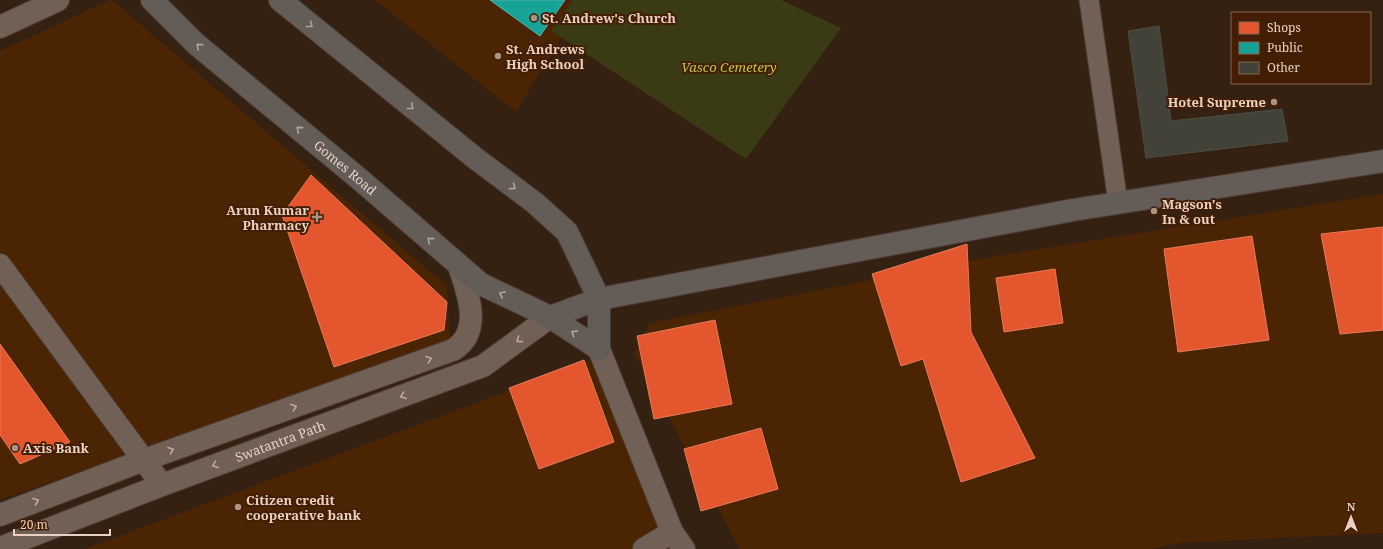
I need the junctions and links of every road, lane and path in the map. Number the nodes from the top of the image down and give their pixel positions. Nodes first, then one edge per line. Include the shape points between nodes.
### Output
1 (58, 0) edge
2 (152, 0) edge
3 (280, 0) edge
4 (1089, 0) edge
5 (0, 27) edge
6 (1383, 162) edge
7 (1118, 203) junction
8 (0, 265) edge
9 (459, 266) junction
10 (599, 299) junction
11 (550, 317) junction
12 (599, 349) junction
13 (144, 460) junction
14 (162, 485) junction
15 (0, 515) edge
16 (678, 541) edge
17 (0, 548) edge
18 (644, 549) edge

1 - 5 street
9 -> 2 main road, Gomes Road via 357,177 196,44
3 -> 10 main road via 567,232
4 - 7 lane
6 - 7 main road
7 - 10 main road
8 - 13 street
11 -> 9 main road, Gomes Road via 481,284
13 -> 9 street, Swatantra Path via 453,350 464,342 471,320 467,288
10 - 11 main road
10 - 12 main road
12 -> 11 main road, Gomes Road
11 -> 14 street, Swatantra Path via 483,366
12 - 16 street
13 - 14 street
15 -> 13 street, Swatantra Path
14 - 17 street, Swatantra Path
16 - 18 street

